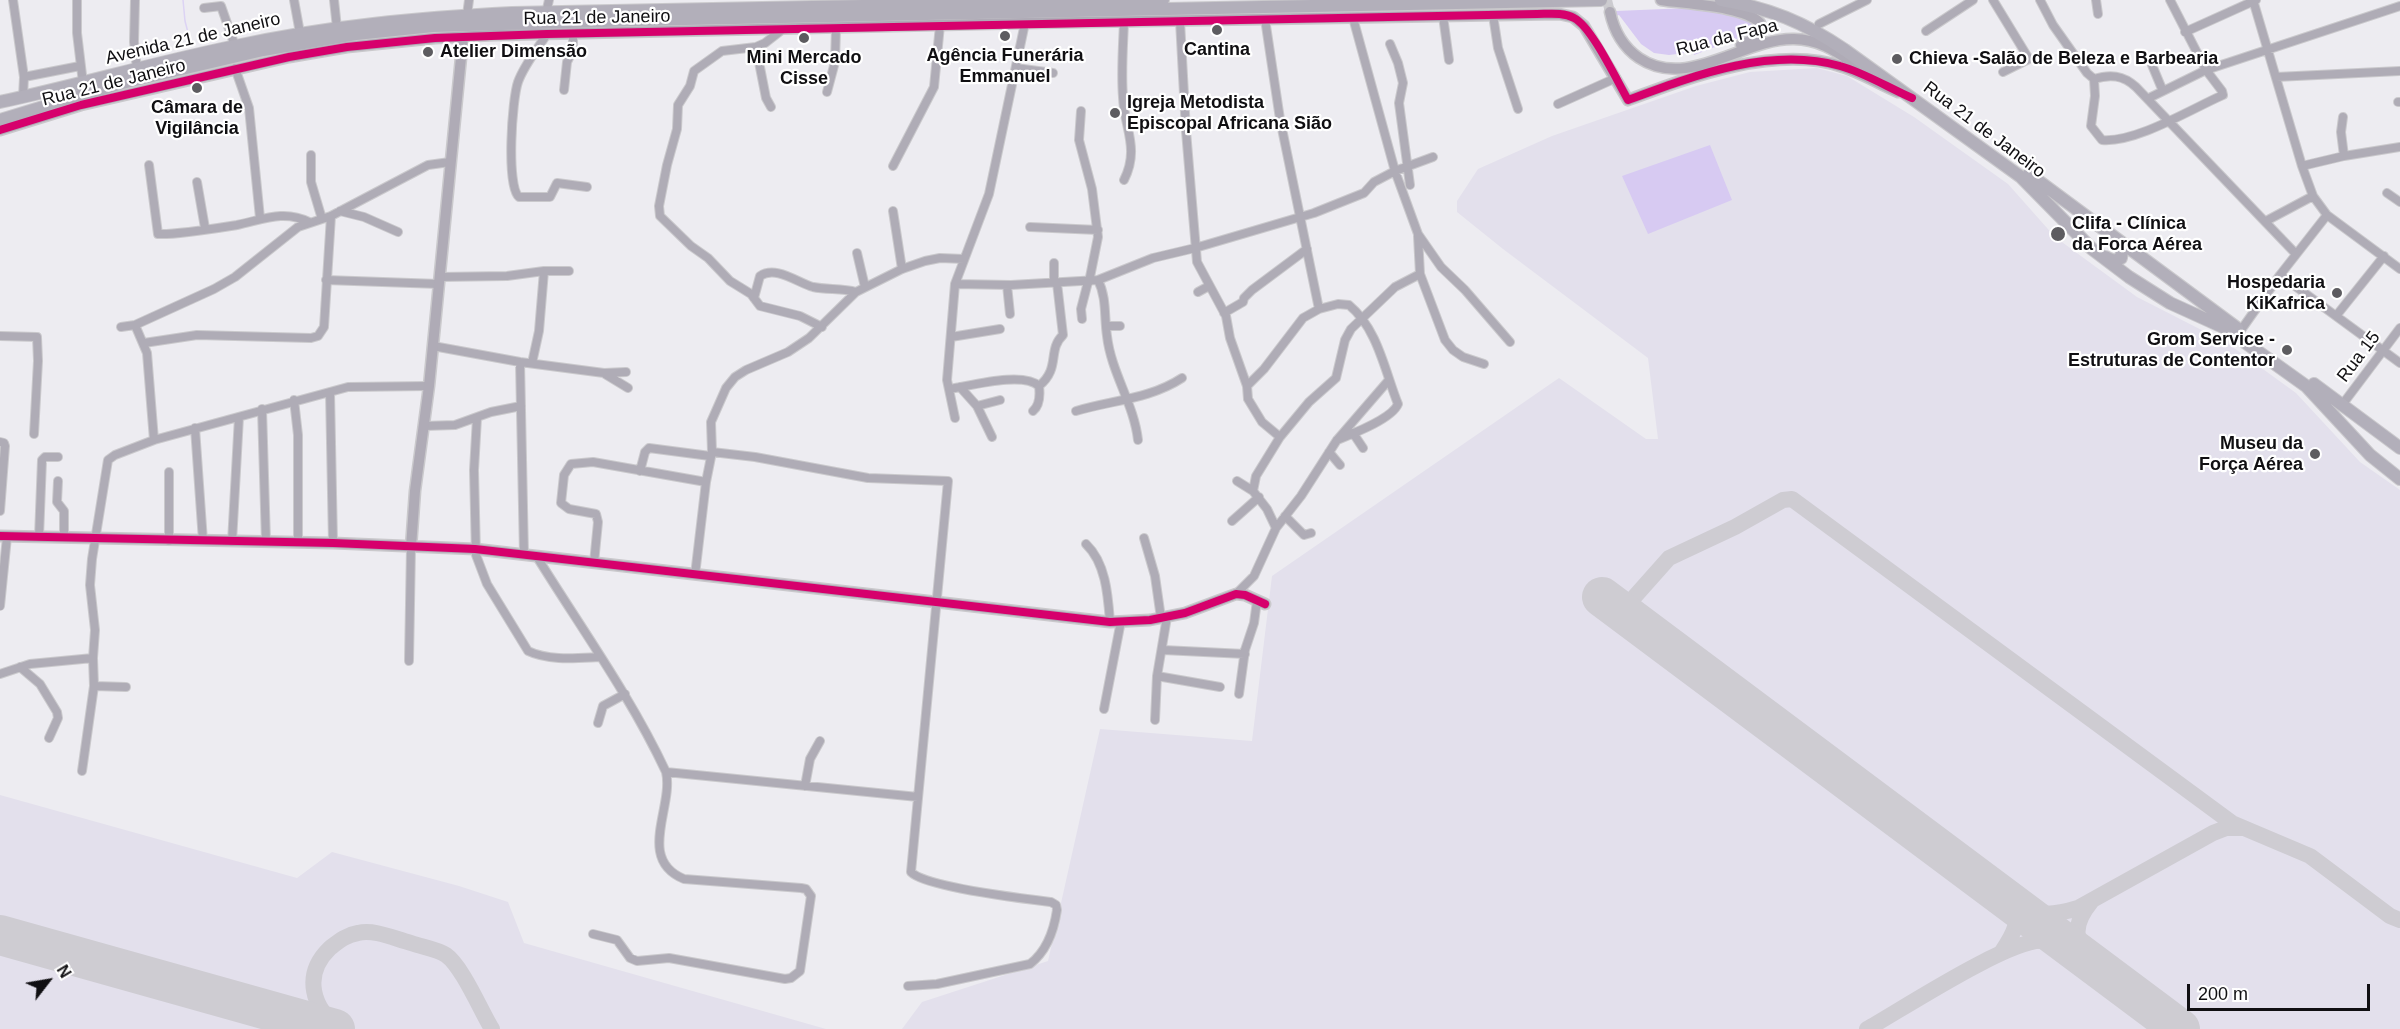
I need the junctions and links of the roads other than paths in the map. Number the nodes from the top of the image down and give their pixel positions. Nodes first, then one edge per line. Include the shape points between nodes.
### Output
1 (13, 0) edge
2 (77, 0) edge
3 (135, 0) edge
4 (294, 0) edge
5 (334, 0) edge
6 (469, 0) edge
7 (549, 0) edge
8 (1188, 0) edge
9 (1600, 0) edge
10 (1661, 0) edge
11 (1721, 0) edge
12 (1759, 0) edge
13 (1867, 0) edge
14 (1973, 0) edge
15 (1993, 0) edge
16 (2040, 0) edge
17 (2096, 0) edge
18 (2170, 0) edge
19 (2254, 0) edge
20 (982, 2) edge
21 (1036, 2) edge
22 (917, 3) edge
23 (584, 6) edge
24 (622, 6) edge
25 (2400, 6) edge
26 (204, 8) dead end
27 (546, 13) junction
28 (2098, 14) dead end
29 (467, 15) junction
30 (1493, 15) junction
31 (1443, 16) junction
32 (1353, 18) junction
33 (1265, 19) junction
34 (1180, 21) junction
35 (1124, 22) junction
36 (1025, 23) junction
37 (1819, 24) junction
38 (454, 25) joint
39 (940, 25) junction
40 (337, 28) junction
41 (836, 28) junction
42 (783, 29) junction
43 (1926, 31) dead end
44 (2185, 32) junction
45 (300, 33) junction
46 (573, 33) junction
47 (548, 34) junction
48 (463, 37) junction
49 (1792, 39) junction
50 (1390, 44) dead end
51 (235, 46) junction
52 (756, 47) junction
53 (2268, 50) junction
54 (1449, 60) dead end
55 (1790, 60) junction
56 (2152, 65) dead end
57 (80, 66) junction
58 (235, 68) junction
59 (1016, 68) junction
60 (137, 69) junction
61 (2206, 70) junction
62 (2400, 71) edge
63 (2003, 72) dead end
64 (1053, 73) dead end
65 (24, 77) junction
66 (2276, 77) junction
67 (1616, 78) junction
68 (2094, 79) junction
69 (83, 83) junction
70 (564, 90) dead end
71 (2162, 90) junction
72 (827, 92) dead end
73 (1908, 95) junction
74 (23, 97) junction
75 (2149, 98) junction
76 (0, 102) edge
77 (1558, 104) dead end
78 (771, 107) dead end
79 (1518, 109) dead end
80 (1081, 111) dead end
81 (2343, 117) dead end
82 (0, 120) edge
83 (2167, 121) junction
84 (0, 130) edge
85 (2400, 147) edge
86 (311, 155) dead end
87 (2344, 156) junction
88 (1433, 157) dead end
89 (450, 162) junction
90 (149, 165) dead end
91 (893, 166) dead end
92 (2302, 166) junction
93 (1407, 167) junction
94 (1395, 171) junction
95 (1124, 180) dead end
96 (197, 182) dead end
97 (1410, 185) dead end
98 (587, 187) dead end
99 (2387, 193) dead end
100 (2313, 196) junction
101 (2400, 202) edge
102 (893, 211) dead end
103 (340, 212) junction
104 (2327, 215) junction
105 (331, 216) junction
106 (1301, 217) junction
107 (2087, 217) junction
108 (260, 218) junction
109 (322, 219) junction
110 (2265, 221) junction
111 (309, 222) junction
112 (1030, 227) dead end
113 (205, 228) junction
114 (1098, 230) junction
115 (398, 232) dead end
116 (1418, 234) junction
117 (2076, 234) junction
118 (1195, 248) junction
119 (1307, 249) junction
120 (857, 253) dead end
121 (2296, 254) junction
122 (2384, 256) junction
123 (964, 259) junction
124 (1054, 262) dead end
125 (2398, 264) edge
126 (902, 269) junction
127 (544, 271) junction
128 (569, 271) dead end
129 (1420, 274) junction
130 (2280, 275) junction
131 (326, 280) junction
132 (439, 281) junction
133 (1092, 281) junction
134 (2176, 281) junction
135 (1056, 283) junction
136 (955, 284) junction
137 (1007, 285) junction
138 (1209, 286) junction
139 (866, 287) junction
140 (856, 292) junction
141 (1198, 292) dead end
142 (754, 298) junction
143 (2160, 298) junction
144 (1319, 309) junction
145 (1224, 313) junction
146 (1010, 314) dead end
147 (2336, 316) junction
148 (1082, 319) dead end
149 (1362, 319) junction
150 (135, 326) junction
151 (1106, 326) junction
152 (1120, 326) dead end
153 (121, 327) dead end
154 (822, 327) junction
155 (2400, 328) edge
156 (1000, 329) dead end
157 (2241, 330) junction
158 (0, 336) edge
159 (951, 337) junction
160 (144, 342) junction
161 (1510, 342) dead end
162 (433, 346) junction
163 (2383, 350) junction
164 (520, 362) junction
165 (532, 363) junction
166 (2400, 363) edge
167 (1484, 364) dead end
168 (626, 372) dead end
169 (604, 373) junction
170 (1182, 378) dead end
171 (1388, 381) junction
172 (429, 386) junction
173 (1039, 386) junction
174 (1246, 386) junction
175 (960, 387) junction
176 (628, 388) dead end
177 (949, 389) junction
178 (330, 392) junction
179 (1126, 399) junction
180 (294, 400) junction
181 (1000, 400) dead end
182 (2342, 405) junction
183 (521, 406) junction
184 (977, 406) junction
185 (262, 409) junction
186 (1034, 411) dead end
187 (1076, 411) dead end
188 (239, 417) junction
189 (477, 418) junction
190 (955, 418) dead end
191 (424, 426) junction
192 (195, 428) junction
193 (1353, 433) junction
194 (34, 434) dead end
195 (992, 437) dead end
196 (1280, 437) junction
197 (154, 440) junction
198 (1137, 440) dead end
199 (1337, 440) junction
200 (0, 442) edge
201 (1363, 448) dead end
202 (2400, 448) edge
203 (1329, 452) junction
204 (711, 454) junction
205 (58, 457) dead end
206 (1340, 465) dead end
207 (639, 471) junction
208 (169, 472) dead end
209 (2397, 476) edge
210 (58, 481) dead end
211 (1237, 481) dead end
212 (706, 482) junction
213 (1256, 494) junction
214 (0, 511) edge
215 (1285, 516) junction
216 (1232, 521) dead end
217 (1276, 528) junction
218 (1311, 533) dead end
219 (3, 536) edge
220 (39, 537) junction
221 (64, 538) junction
222 (1144, 538) dead end
223 (95, 539) junction
224 (170, 541) junction
225 (203, 541) junction
226 (232, 542) junction
227 (266, 542) junction
228 (298, 543) junction
229 (333, 543) junction
230 (1086, 544) dead end
231 (411, 547) junction
232 (475, 549) junction
233 (524, 555) junction
234 (537, 557) junction
235 (594, 563) junction
236 (695, 575) junction
237 (1236, 594) junction
238 (938, 602) junction
239 (1261, 603) joint
240 (0, 606) edge
241 (1164, 617) junction
242 (1116, 622) junction
243 (1163, 650) junction
244 (1245, 654) junction
245 (599, 657) junction
246 (93, 658) junction
247 (409, 662) dead end
248 (20, 667) junction
249 (0, 674) edge
250 (1157, 676) junction
251 (94, 686) junction
252 (126, 687) dead end
253 (1220, 687) dead end
254 (625, 693) junction
255 (1239, 694) dead end
256 (1104, 709) dead end
257 (1155, 720) dead end
258 (598, 723) dead end
259 (48, 738) dead end
260 (820, 741) dead end
261 (82, 771) dead end
262 (666, 772) junction
263 (805, 786) junction
264 (918, 797) junction
265 (593, 934) dead end
266 (908, 986) dead end

1 - 65 street
2 - 57 street
3 - 60 street
4 - 45 street
5 - 40 street
6 - 29 street
7 - 27 street
8 - 21 main road, Rua 21 de Janeiro
9 - 38 main road, Rua 21 de Janeiro
10 - 49 street, Rua da Fapa via 1746,13 1760,23 1761,33 1701,58 1668,62 1633,49 1612,12 1616,32 1628,49 1645,62 1664,68 1696,66 1770,42
11 - 73 main road, Rua 21 de Janeiro via 1755,6 1798,21
12 - 37 main road, Rua 21 de Janeiro
13 - 37 street
14 - 43 street
15 - 63 street via 2029,59
16 - 68 street via 2081,68
17 - 28 street
18 - 44 street
19 - 44 street
19 - 53 street
20 - 21 main road, Rua 21 de Janeiro
20 - 22 main road, Rua 21 de Janeiro
22 - 24 main road, Rua 21 de Janeiro
23 - 24 main road, Rua 21 de Janeiro
23 - 27 main road, Rua 21 de Janeiro
25 - 53 street
26 - 51 street via 221,6
27 - 29 main road, Rua 21 de Janeiro
29 - 40 main road, Avenida 21 de Janeiro
30 - 31 street, Rua 21 de Janeiro
30 - 67 street, Rua 21 de Janeiro via 1573,17 1590,35
30 - 79 street via 1498,48
31 - 32 street, Rua 21 de Janeiro
31 - 54 street
32 - 33 street, Rua 21 de Janeiro
32 - 94 street
33 - 34 street, Rua 21 de Janeiro
33 - 106 street via 1280,119
34 - 35 street, Rua 21 de Janeiro
34 - 118 street
35 - 36 street, Rua 21 de Janeiro
35 - 95 street via 1123,96 1131,162
36 - 39 street, Rua 21 de Janeiro
36 - 59 street
37 - 107 main road, Rua 21 de Janeiro
38 - 82 main road, Avenida 21 de Janeiro via 356,34 263,50 111,86
39 - 41 street, Rua 21 de Janeiro
39 - 91 street via 933,87
40 - 45 main road, Avenida 21 de Janeiro
41 - 42 street, Rua 21 de Janeiro
41 - 72 street via 835,62
42 - 46 street, Rua 21 de Janeiro
42 - 52 street
44 - 61 street
45 - 51 main road, Avenida 21 de Janeiro
46 - 47 street, Rua 21 de Janeiro
46 - 70 street
47 - 48 street, Rua 21 de Janeiro
47 - 98 street via 522,74 514,99 515,192 519,197 550,197 557,183
48 - 58 street, Rua 21 de Janeiro via 347,47
48 - 89 street
49 - 55 street via 1797,42 1798,51
49 - 73 street, Rua da Fapa via 1824,45
50 - 93 street via 1403,83 1399,103
51 - 60 main road, Avenida 21 de Janeiro
52 - 78 street
52 - 142 street via 722,51 694,71 678,105 677,129 659,211 662,220
53 - 61 street
53 - 66 street
55 - 67 street, Rua 21 de Janeiro via 1720,70 1628,100
55 - 73 street via 1843,67
56 - 71 street
57 - 65 street
57 - 69 street
58 - 84 street, Rua 21 de Janeiro via 81,105
58 - 108 street via 249,108
59 - 64 street
59 - 123 street via 989,194
60 - 69 main road, Avenida 21 de Janeiro
61 - 71 street
61 - 83 street via 2223,95
62 - 66 street
65 - 74 street
66 - 92 street
67 - 77 street
68 - 75 street via 2121,77
68 - 83 street via 2091,126 2102,140 2126,137
69 - 74 main road, Avenida 21 de Janeiro
71 - 75 street
73 - 117 main road, Rua 21 de Janeiro via 2021,177
74 - 76 main road, Avenida 21 de Janeiro
75 - 83 street
80 - 114 street via 1079,140
81 - 87 street
83 - 110 street
85 - 87 street
86 - 109 street via 311,182
87 - 92 street
88 - 93 street
89 - 103 street via 428,165
89 - 132 street
90 - 113 street via 158,234
92 - 100 street
93 - 94 street
93 - 97 street
94 - 106 street via 1374,182 1364,193
94 - 116 street
96 - 113 street
99 - 101 street
100 - 104 street
100 - 110 street
102 - 126 street
103 - 105 street
103 - 115 street via 364,217
104 - 121 street
104 - 122 street
105 - 109 street
105 - 131 street
106 - 118 street
106 - 119 street
107 - 117 main road via 2119,244 2121,258 2109,259
107 - 134 main road, Rua 21 de Janeiro
108 - 111 street via 292,217
108 - 113 street
109 - 111 street
110 - 121 street
111 - 150 street via 235,277
112 - 114 street
114 - 133 street
116 - 129 street
116 - 161 street via 1441,267
117 - 143 main road, Rua 21 de Janeiro via 2110,264
118 - 133 street
118 - 138 street
119 - 144 street
119 - 145 street
120 - 139 street
121 - 130 street
122 - 125 street
122 - 147 street
123 - 126 street via 940,258
123 - 136 street
124 - 135 street
126 - 139 street
127 - 128 street
127 - 132 street
127 - 165 street
129 - 149 street via 1401,282
129 - 167 street via 1445,340 1463,357
130 - 147 street
130 - 157 street
131 - 132 street
131 - 160 street via 324,327 315,338 197,335
132 - 162 street
133 - 135 street
133 - 148 street via 1081,309
133 - 151 street via 1105,305
134 - 143 main road via 2152,270 2142,271 2142,282
134 - 157 main road, Rua 21 de Janeiro
135 - 137 street
135 - 173 street via 1063,335 1058,340 1051,374
136 - 137 street
136 - 159 street
137 - 146 street
138 - 141 street
138 - 145 street
139 - 140 street
140 - 142 street via 815,287 769,273 760,276
140 - 154 street
142 - 154 street via 760,306 801,316
143 - 209 main road, Rua 21 de Janeiro via 2225,328 2285,370 2318,397 2360,445
144 - 149 street via 1344,303
144 - 174 street via 1300,322
145 - 174 street
147 - 163 street
149 - 171 street via 1380,352
149 - 196 street via 1347,334 1336,378 1309,402
150 - 153 street
150 - 160 street
151 - 152 street
151 - 179 street
154 - 204 street via 788,352 735,377 713,415
155 - 163 street, Rua 15
156 - 159 street
157 - 182 main road, Rua 21 de Janeiro
158 - 194 street via 37,336
159 - 177 street
160 - 197 street
162 - 164 street
162 - 172 street
163 - 166 street
163 - 182 street, Rua 15
164 - 165 street
164 - 183 street
165 - 169 street
168 - 169 street
169 - 176 street
170 - 179 street via 1166,389
171 - 193 street via 1398,404 1396,409
171 - 199 street
172 - 178 street via 354,386
172 - 191 street
173 - 175 street via 1017,380
173 - 186 street
174 - 196 street via 1257,416
175 - 177 street
175 - 184 street
177 - 190 street
178 - 180 street
178 - 229 street
179 - 187 street
179 - 198 street
180 - 185 street
180 - 228 street via 298,428
181 - 184 street
182 - 202 main road, Rua 21 de Janeiro
183 - 189 street
183 - 233 street
184 - 195 street
185 - 188 street
185 - 227 street
188 - 192 street
188 - 226 street
189 - 191 street via 450,426
189 - 232 street
191 - 231 street
192 - 197 street
192 - 225 street
193 - 199 street
193 - 201 street
196 - 213 street via 1256,476
197 - 223 street via 108,460
199 - 203 street
200 - 214 street via 5,446
203 - 206 street
203 - 215 street
204 - 207 street via 649,448
204 - 212 street
204 - 238 street via 766,459 868,478 948,481
205 - 220 street via 42,460
207 - 212 street
207 - 235 street via 582,462 571,464 564,475 561,503 569,509 594,512 598,518
208 - 224 street
210 - 221 street via 57,502 64,511
211 - 213 street
212 - 236 street
213 - 216 street
213 - 217 street
215 - 217 street
215 - 218 street via 1304,535
217 - 237 street via 1254,576
219 - 220 street
219 - 240 street
220 - 221 street
221 - 223 street
222 - 241 street
223 - 224 street
223 - 246 street via 90,585 95,630
224 - 225 street
225 - 226 street
226 - 227 street
227 - 228 street
228 - 229 street
229 - 231 street
230 - 242 street via 1100,567
231 - 232 street
231 - 247 street
232 - 233 street
232 - 245 street via 487,584 528,651 567,658
233 - 234 street
234 - 235 street
234 - 245 street
235 - 236 street
236 - 238 street
237 - 239 street
237 - 241 street via 1199,609
238 - 242 street
238 - 264 street
239 - 244 street
241 - 242 street
241 - 243 street
242 - 256 street
243 - 244 street
243 - 250 street
244 - 255 street
245 - 254 street
246 - 248 street
246 - 251 street
248 - 249 street
248 - 259 street via 40,684 57,712
250 - 253 street
250 - 257 street
251 - 252 street
251 - 261 street
254 - 258 street via 603,706
254 - 262 street
260 - 263 street via 810,759
262 - 263 street
262 - 265 street via 667,790 658,834 669,869 676,876 696,881 806,889 811,896 800,971 791,978 778,979 669,958 637,961 617,940
263 - 264 street
264 - 266 street via 910,868 914,875 1001,896 1051,902 1057,910 1050,937 1030,964

